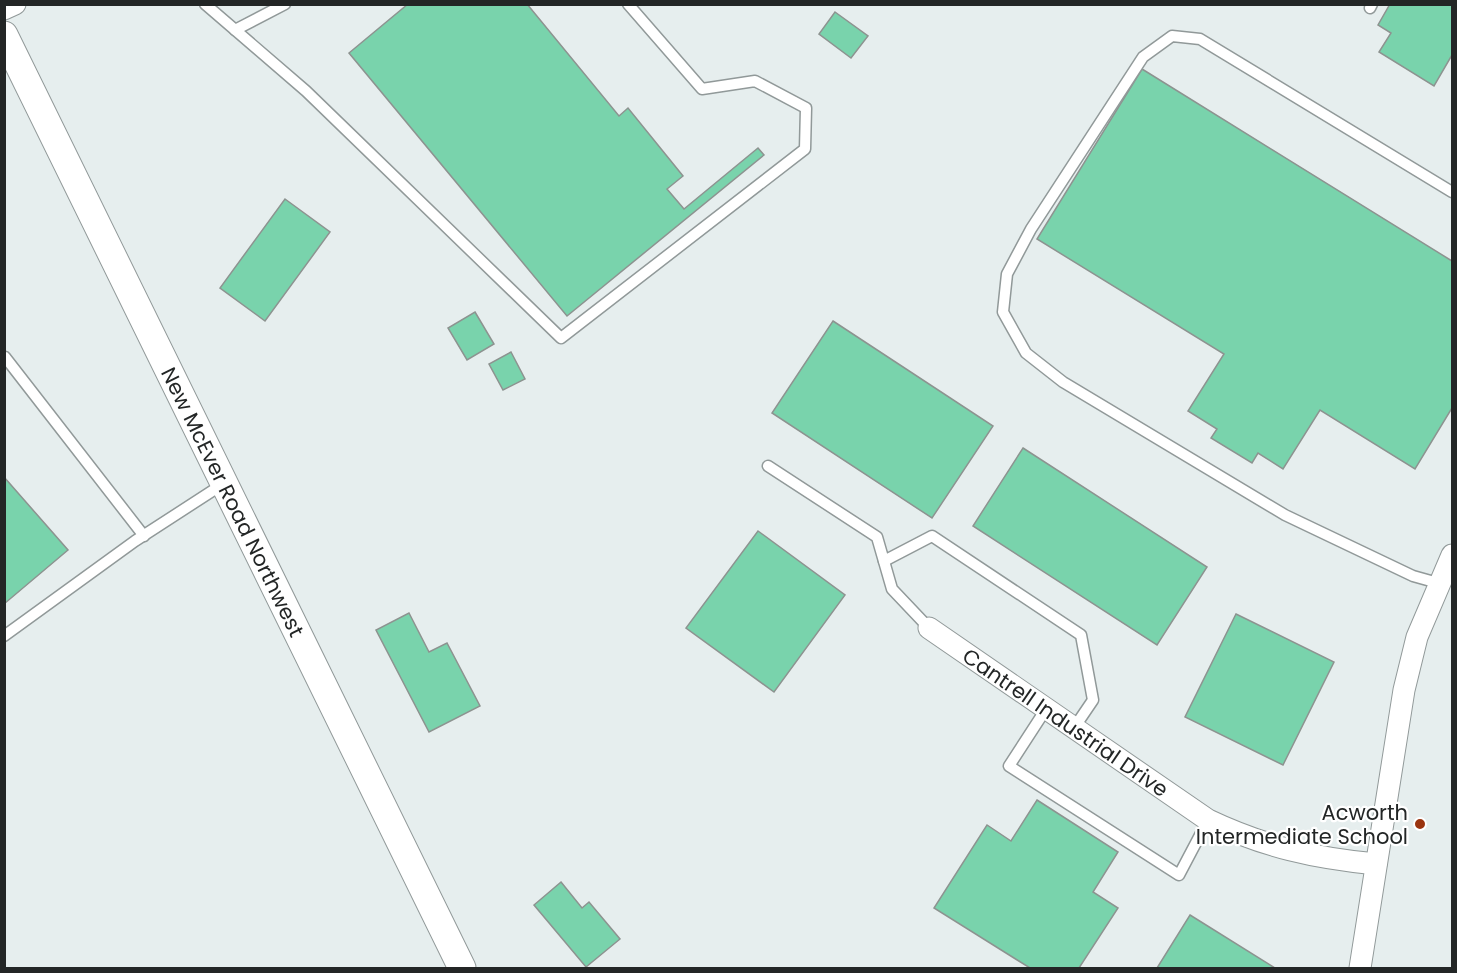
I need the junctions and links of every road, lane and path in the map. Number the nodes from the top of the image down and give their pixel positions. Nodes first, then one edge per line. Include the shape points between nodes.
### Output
1 (15, 4) edge
2 (205, 4) edge
3 (285, 4) edge
4 (628, 4) edge
5 (4, 9) edge
6 (235, 30) junction
7 (4, 35) edge
8 (1452, 192) edge
9 (5, 357) edge
10 (768, 466) dead end
11 (224, 483) junction
12 (144, 536) junction
13 (1452, 555) edge
14 (884, 561) junction
15 (1438, 584) junction
16 (929, 628) joint
17 (4, 636) edge
18 (1046, 709) junction
19 (1074, 729) junction
20 (1208, 820) junction
21 (1376, 864) junction
22 (462, 969) edge
23 (1360, 969) edge

1 - 5 street
2 - 6 lane
3 - 6 lane
4 - 6 lane via 702,89 755,81 806,108 805,149 561,338 306,91
7 - 11 street, New McEver Road Northwest
8 - 15 lane via 1200,39 1172,36 1143,57 1031,229 1007,274 1003,312 1026,353 1063,381 1285,515
9 - 12 lane
10 - 14 lane via 877,537
11 - 12 lane
11 - 22 street, New McEver Road Northwest
12 - 17 lane
13 - 15 street
14 - 16 lane via 892,589
14 - 19 lane via 932,536 1081,635 1094,700
15 - 21 street via 1417,637 1404,690
16 - 18 street, Cantrell Industrial Drive
18 - 19 street, Cantrell Industrial Drive
18 - 20 lane via 1009,766 1179,875
19 - 20 street, Cantrell Industrial Drive
20 - 21 street, Cantrell Industrial Drive via 1283,850
21 - 23 street

